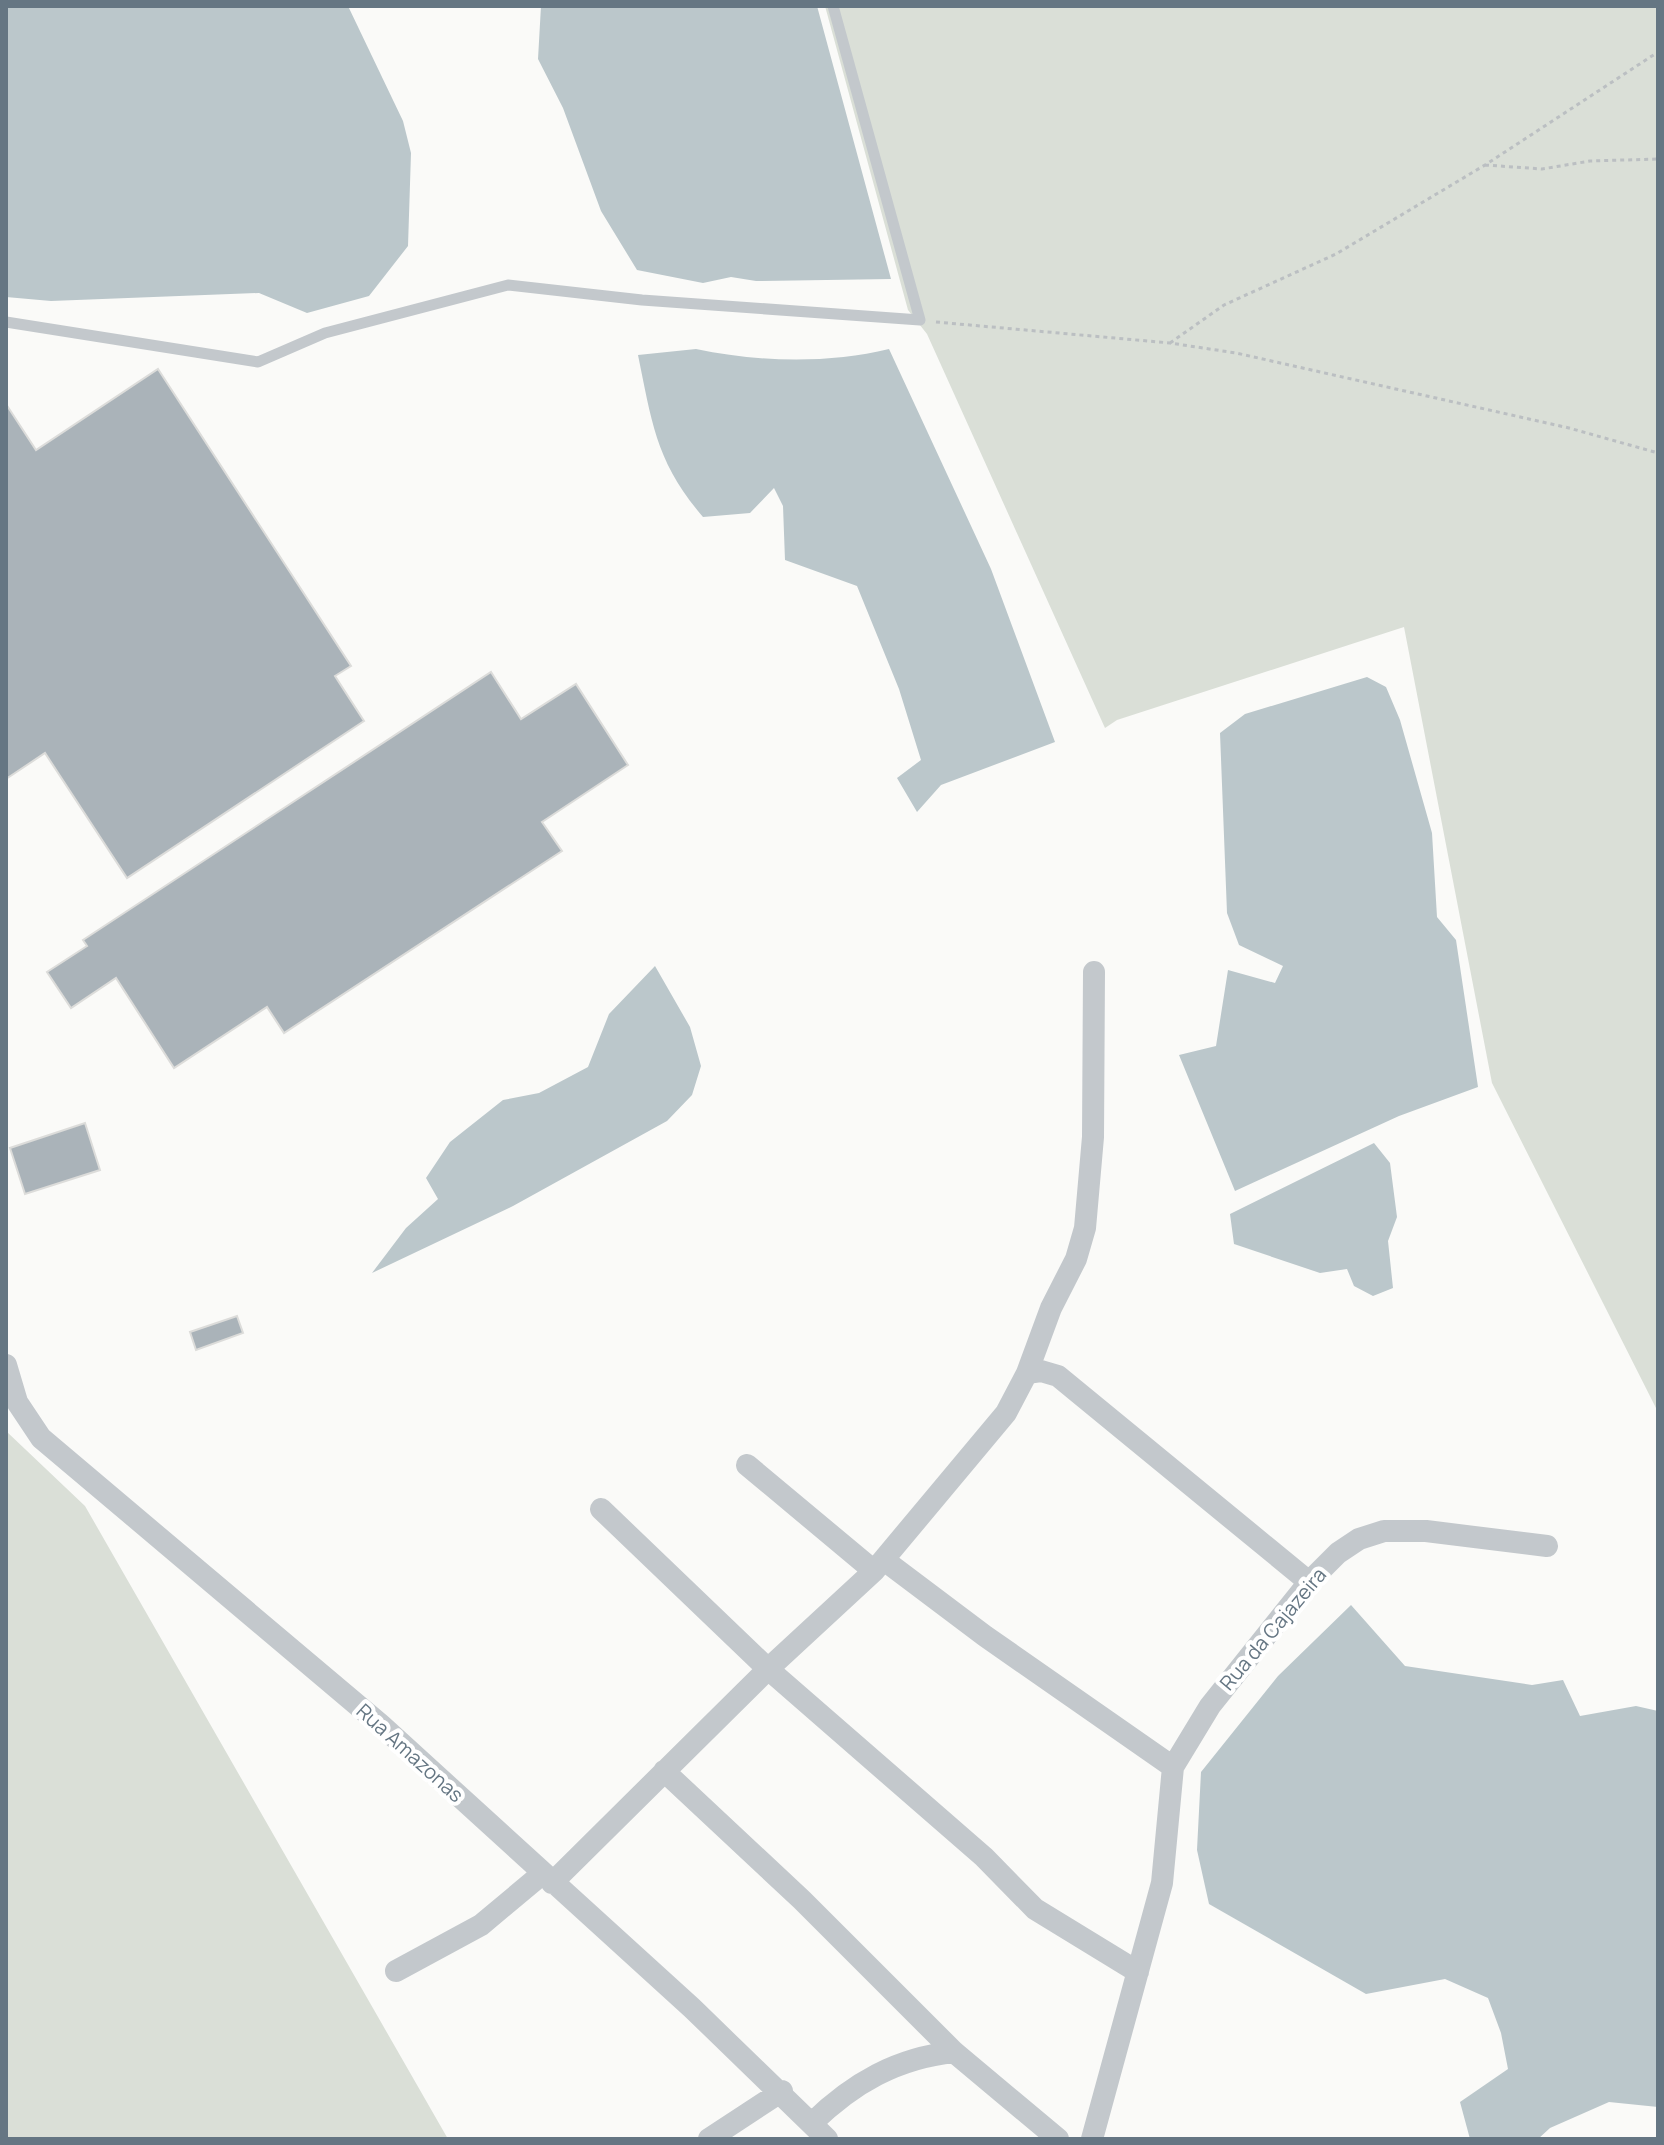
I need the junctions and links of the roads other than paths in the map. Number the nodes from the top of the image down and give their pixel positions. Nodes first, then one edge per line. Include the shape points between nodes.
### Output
1 (833, 6) edge
2 (6, 322) edge
3 (1094, 972) dead end
4 (6, 1365) edge
5 (1027, 1373) junction
6 (747, 1465) dead end
7 (601, 1509) dead end
8 (1547, 1546) dead end
9 (879, 1565) junction
10 (1309, 1582) junction
11 (768, 1669) junction
12 (1173, 1767) junction
13 (664, 1771) junction
14 (547, 1878) junction
15 (396, 1971) dead end
16 (1138, 1972) junction
17 (954, 2052) junction
18 (782, 2091) junction
19 (820, 2131) edge
20 (709, 2139) edge
21 (1058, 2139) edge
22 (1092, 2139) edge

1 - 2 lane via 920,320 508,285 325,333 258,362
3 - 5 street via 1093,1137 1085,1228
4 - 14 street, Rua Amazonas via 17,1402 41,1438 381,1725
5 - 9 street via 990,1433
5 - 10 street via 1058,1376
6 - 9 street
7 - 11 street
8 - 10 street, Rua da Cajazeira via 1384,1531 1338,1553
9 - 11 street
9 - 12 street
10 - 12 street, Rua da Cajazeira via 1210,1706
11 - 13 street
11 - 16 street via 984,1857 1035,1909
12 - 16 street, Rua da Cajazeira via 1162,1883
13 - 14 street
13 - 17 street
14 - 15 street via 481,1925
14 - 18 street, Rua Amazonas
16 - 22 street, Rua da Cajazeira
17 - 19 street via 886,2068 830,2105
17 - 21 street
18 - 19 street, Rua Amazonas
18 - 20 street

